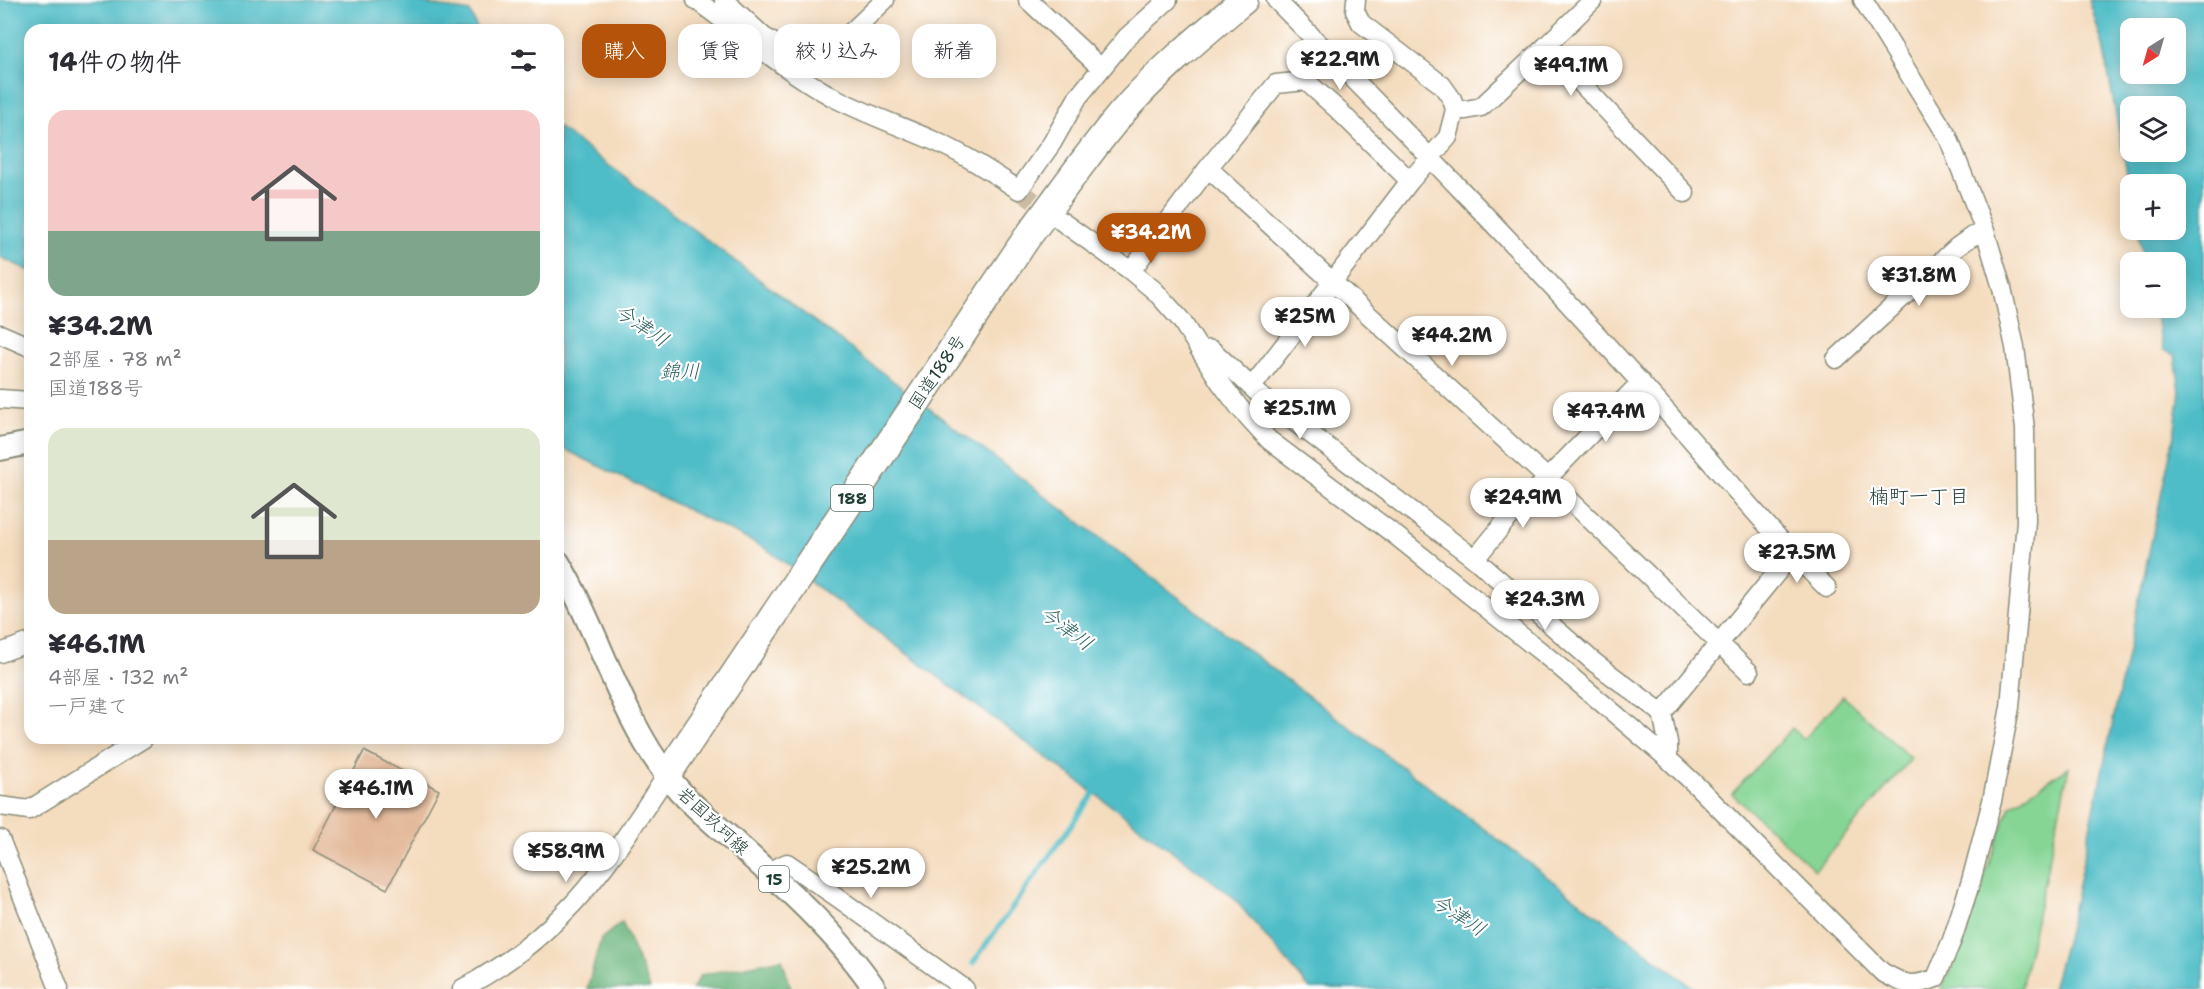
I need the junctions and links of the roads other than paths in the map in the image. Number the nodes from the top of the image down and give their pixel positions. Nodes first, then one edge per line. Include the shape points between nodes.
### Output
1 (696, 0) edge
2 (724, 0) edge
3 (885, 0) edge
4 (1028, 0) edge
5 (1168, 0) edge
6 (1244, 0) edge
7 (1276, 0) edge
8 (1356, 0) edge
9 (1593, 0) edge
10 (1863, 0) edge
11 (734, 24) edge
12 (745, 24) edge
13 (762, 41) edge
14 (762, 43) edge
15 (1546, 46) junction
16 (1101, 68) junction
17 (1455, 110) junction
18 (1431, 157) junction
19 (1208, 168) junction
20 (1410, 181) junction
21 (1685, 193) dead end
22 (1061, 220) tunnel mouth
23 (1985, 231) junction
24 (1131, 271) junction
25 (1333, 283) junction
26 (0, 334) edge
27 (24, 344) edge
28 (1200, 350) junction
29 (1836, 359) dead end
30 (1641, 382) junction
31 (1250, 386) junction
32 (0, 399) edge
33 (24, 400) edge
34 (24, 444) edge
35 (0, 449) edge
36 (1547, 478) junction
37 (1792, 554) junction
38 (1475, 560) junction
39 (564, 572) edge
40 (1827, 588) dead end
41 (1719, 643) junction
42 (24, 644) edge
43 (0, 653) edge
44 (1749, 672) dead end
45 (1662, 713) junction
46 (134, 744) edge
47 (1668, 759) junction
48 (667, 775) junction
49 (0, 806) edge
50 (0, 839) edge
51 (767, 872) junction
52 (59, 989) edge
53 (462, 989) edge
54 (875, 989) edge
55 (964, 989) edge

1 - 11 street
2 - 12 street
3 - 13 street via 823,59 798,56
4 - 16 street
5 - 16 street
6 - 48 highway, 国道188号 / 188 via 1168,65 1089,153 1014,258
7 - 18 street
8 - 17 street via 1361,23 1442,85
9 - 15 street
10 - 23 street via 1948,137
14 - 16 street via 802,78 831,96 933,140 1019,190
15 - 17 street via 1481,107
15 - 21 street
17 - 18 street via 1448,137
18 - 20 street
18 - 30 street
19 - 20 street via 1276,84 1306,81
19 - 24 street
19 - 25 street
20 - 25 street
22 - 24 street
23 - 29 street via 1957,247
23 - 47 street via 2015,347 2025,429 2026,521 2010,707 1992,801 1971,881 1936,978 1917,985 1903,984 1882,972
24 - 28 street via 1181,320
25 - 31 street
25 - 36 street
26 - 27 street
28 - 31 street via 1212,350
28 - 47 street via 1232,399 1269,440 1395,535
30 - 36 street
30 - 37 street
31 - 38 street
32 - 33 street
34 - 35 main road
36 - 38 street
36 - 41 street
37 - 40 street
37 - 41 street
38 - 45 street via 1595,663
39 - 48 main road, 岩国玖珂線 / 15 via 622,697
41 - 44 street
41 - 45 street
42 - 43 street
45 - 47 street
46 - 49 street via 29,810
48 - 51 main road, 岩国玖珂線 / 15 via 687,800
48 - 53 street via 586,889 546,931
50 - 52 street
51 - 54 main road, 岩国玖珂線 / 15 via 830,932
51 - 55 street via 787,863

